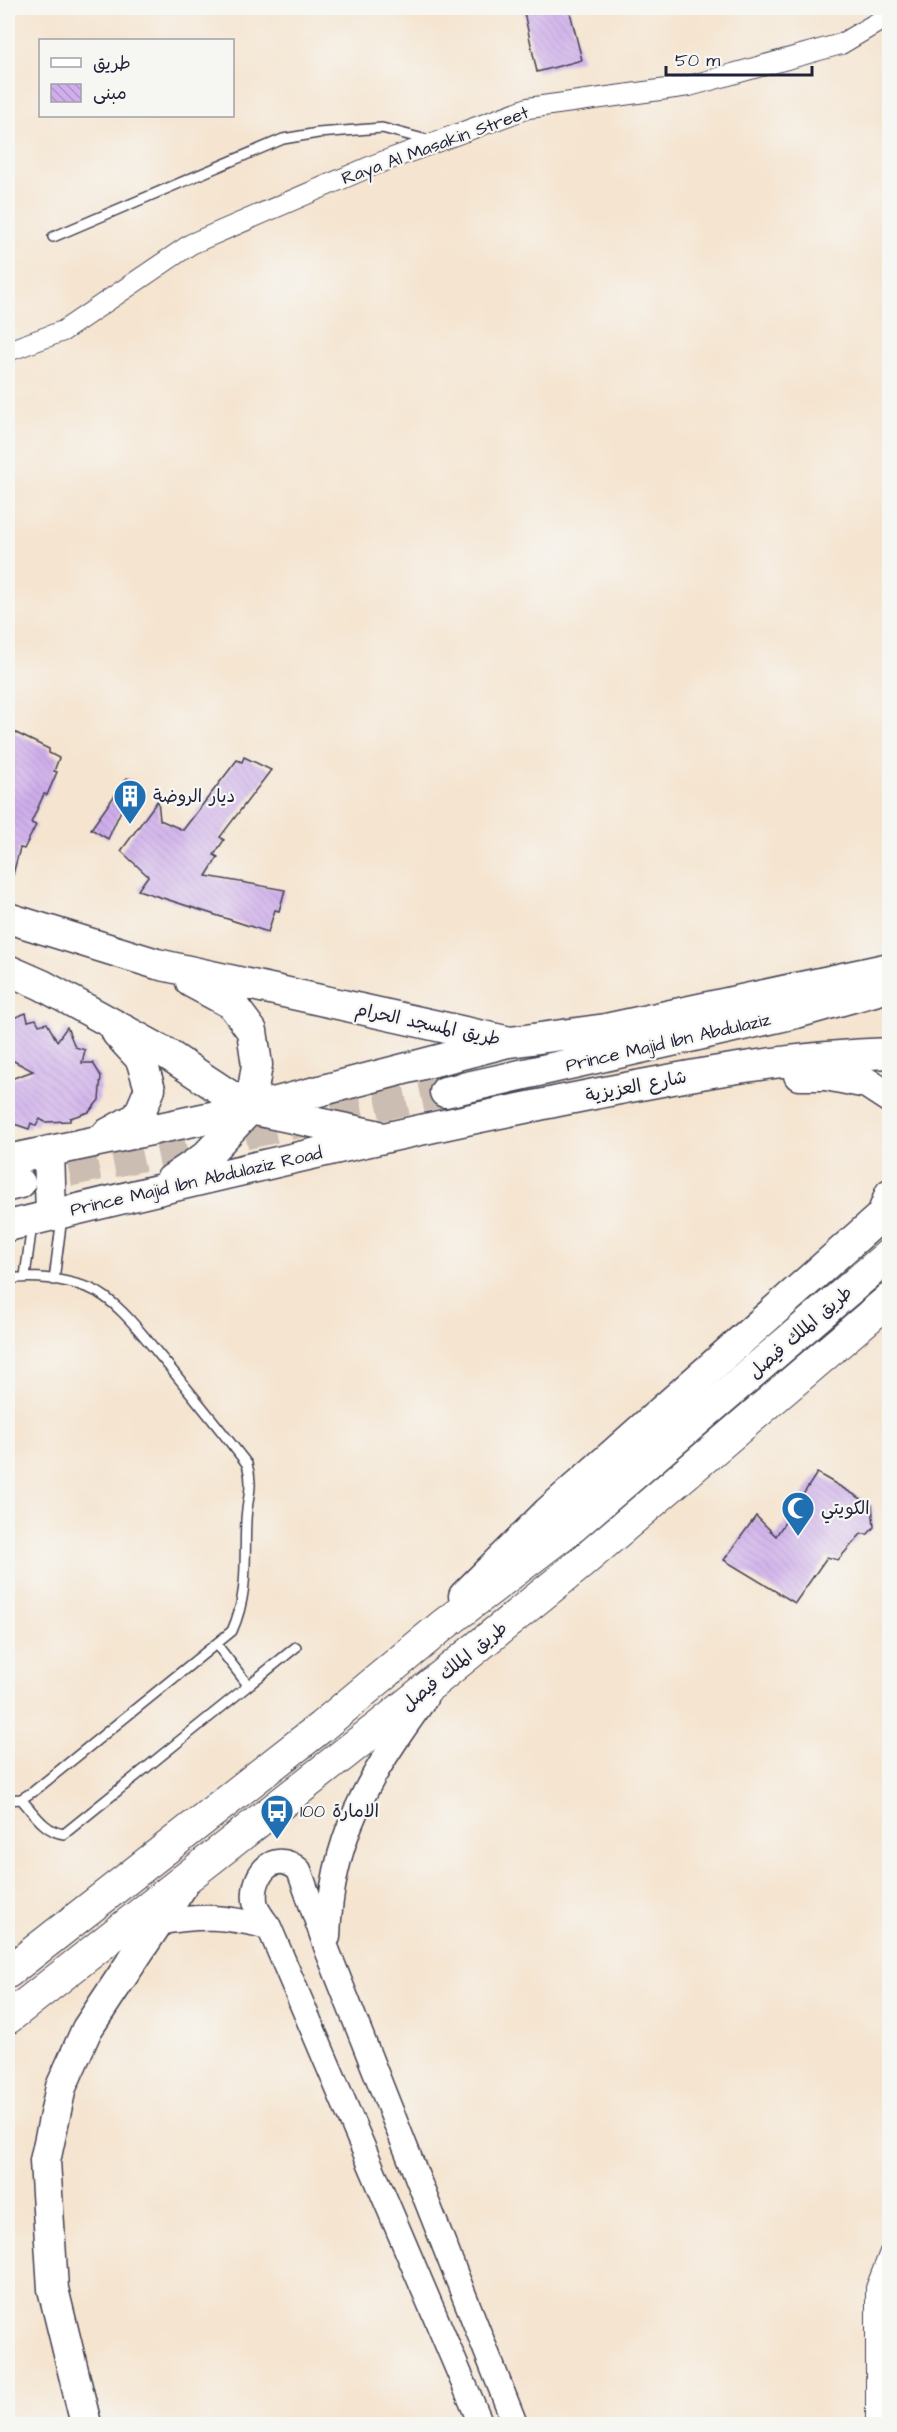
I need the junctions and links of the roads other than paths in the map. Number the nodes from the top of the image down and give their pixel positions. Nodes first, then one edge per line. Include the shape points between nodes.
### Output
1 (890, 15) edge
2 (437, 142) junction
3 (52, 237) dead end
4 (8, 351) edge
5 (8, 918) edge
6 (158, 964) junction
7 (890, 968) edge
8 (8, 970) edge
9 (890, 987) edge
10 (107, 1021) junction
11 (510, 1042) junction
12 (890, 1053) edge
13 (688, 1075) junction
14 (445, 1092) tunnel mouth
15 (890, 1098) edge
16 (250, 1109) junction
17 (385, 1137) junction
18 (94, 1142) junction
19 (49, 1151) junction
20 (12, 1176) edge
21 (156, 1190) junction
22 (887, 1206) edge
23 (39, 1219) edge
24 (890, 1254) edge
25 (25, 1276) junction
26 (8, 1279) edge
27 (54, 1280) junction
28 (890, 1299) edge
29 (217, 1645) junction
30 (296, 1647) dead end
31 (403, 1659) junction
32 (441, 1676) junction
33 (248, 1685) junction
34 (21, 1799) junction
35 (8, 1800) edge
36 (189, 1875) junction
37 (157, 1923) junction
38 (269, 1927) junction
39 (328, 1952) junction
40 (8, 1972) edge
41 (8, 2018) edge
42 (890, 2252) edge
43 (496, 2378) junction
44 (466, 2391) junction
45 (86, 2424) edge
46 (481, 2424) edge
47 (515, 2424) edge
48 (876, 2424) edge

1 - 2 street, Raya Al Masakin Street via 841,44 689,86 528,108
2 - 3 lane via 382,128 283,139
2 - 4 street, Raya Al Masakin Street via 191,244 63,331
5 - 6 main road, طريق المسجد الحرام
6 - 11 main road, طريق المسجد الحرام
6 - 16 main road via 232,1004 252,1031 257,1065
7 - 11 main road, طريق المسجد الحرام via 606,1029
8 - 10 main road
9 - 14 main road, Prince Majid Ibn Abdulaziz via 796,1013
10 - 16 main road via 164,1052
10 - 18 main road via 141,1059 150,1089 138,1117
11 - 16 main road
12 - 13 main road, شارع العزيزية
13 - 15 main road via 826,1075 867,1083
13 - 17 main road, شارع العزيزية
16 - 17 main road
16 - 18 main road
16 - 21 main road via 205,1157
17 - 21 main road, Prince Majid Ibn Abdulaziz Road
18 - 19 main road
19 - 20 main road
19 - 23 main road
21 - 23 main road, Prince Majid Ibn Abdulaziz Road
22 - 31 main road via 548,1512
23 - 25 lane
23 - 27 lane
24 - 31 highway, طريق الملك فيصل via 572,1527
25 - 26 lane
25 - 27 lane
27 - 29 lane via 89,1288 122,1313 247,1464 251,1495 246,1518 245,1590 232,1631
28 - 32 highway, طريق الملك فيصل via 580,1564
29 - 33 lane
29 - 34 lane
30 - 33 lane
31 - 40 highway, طريق الملك فيصل
32 - 36 highway, طريق الملك فيصل
32 - 39 street via 386,1752 360,1800 341,1850 329,1901
33 - 34 lane via 64,1834 54,1833
34 - 35 lane
36 - 37 main road
36 - 41 highway, طريق الملك فيصل
37 - 38 street via 209,1916
37 - 45 main road via 87,2029 62,2087 45,2161 53,2289
38 - 39 street via 256,1905 259,1876 276,1861 289,1862 298,1870
38 - 44 street
39 - 43 street
42 - 48 street via 876,2288
43 - 44 street
43 - 47 street
44 - 46 street

